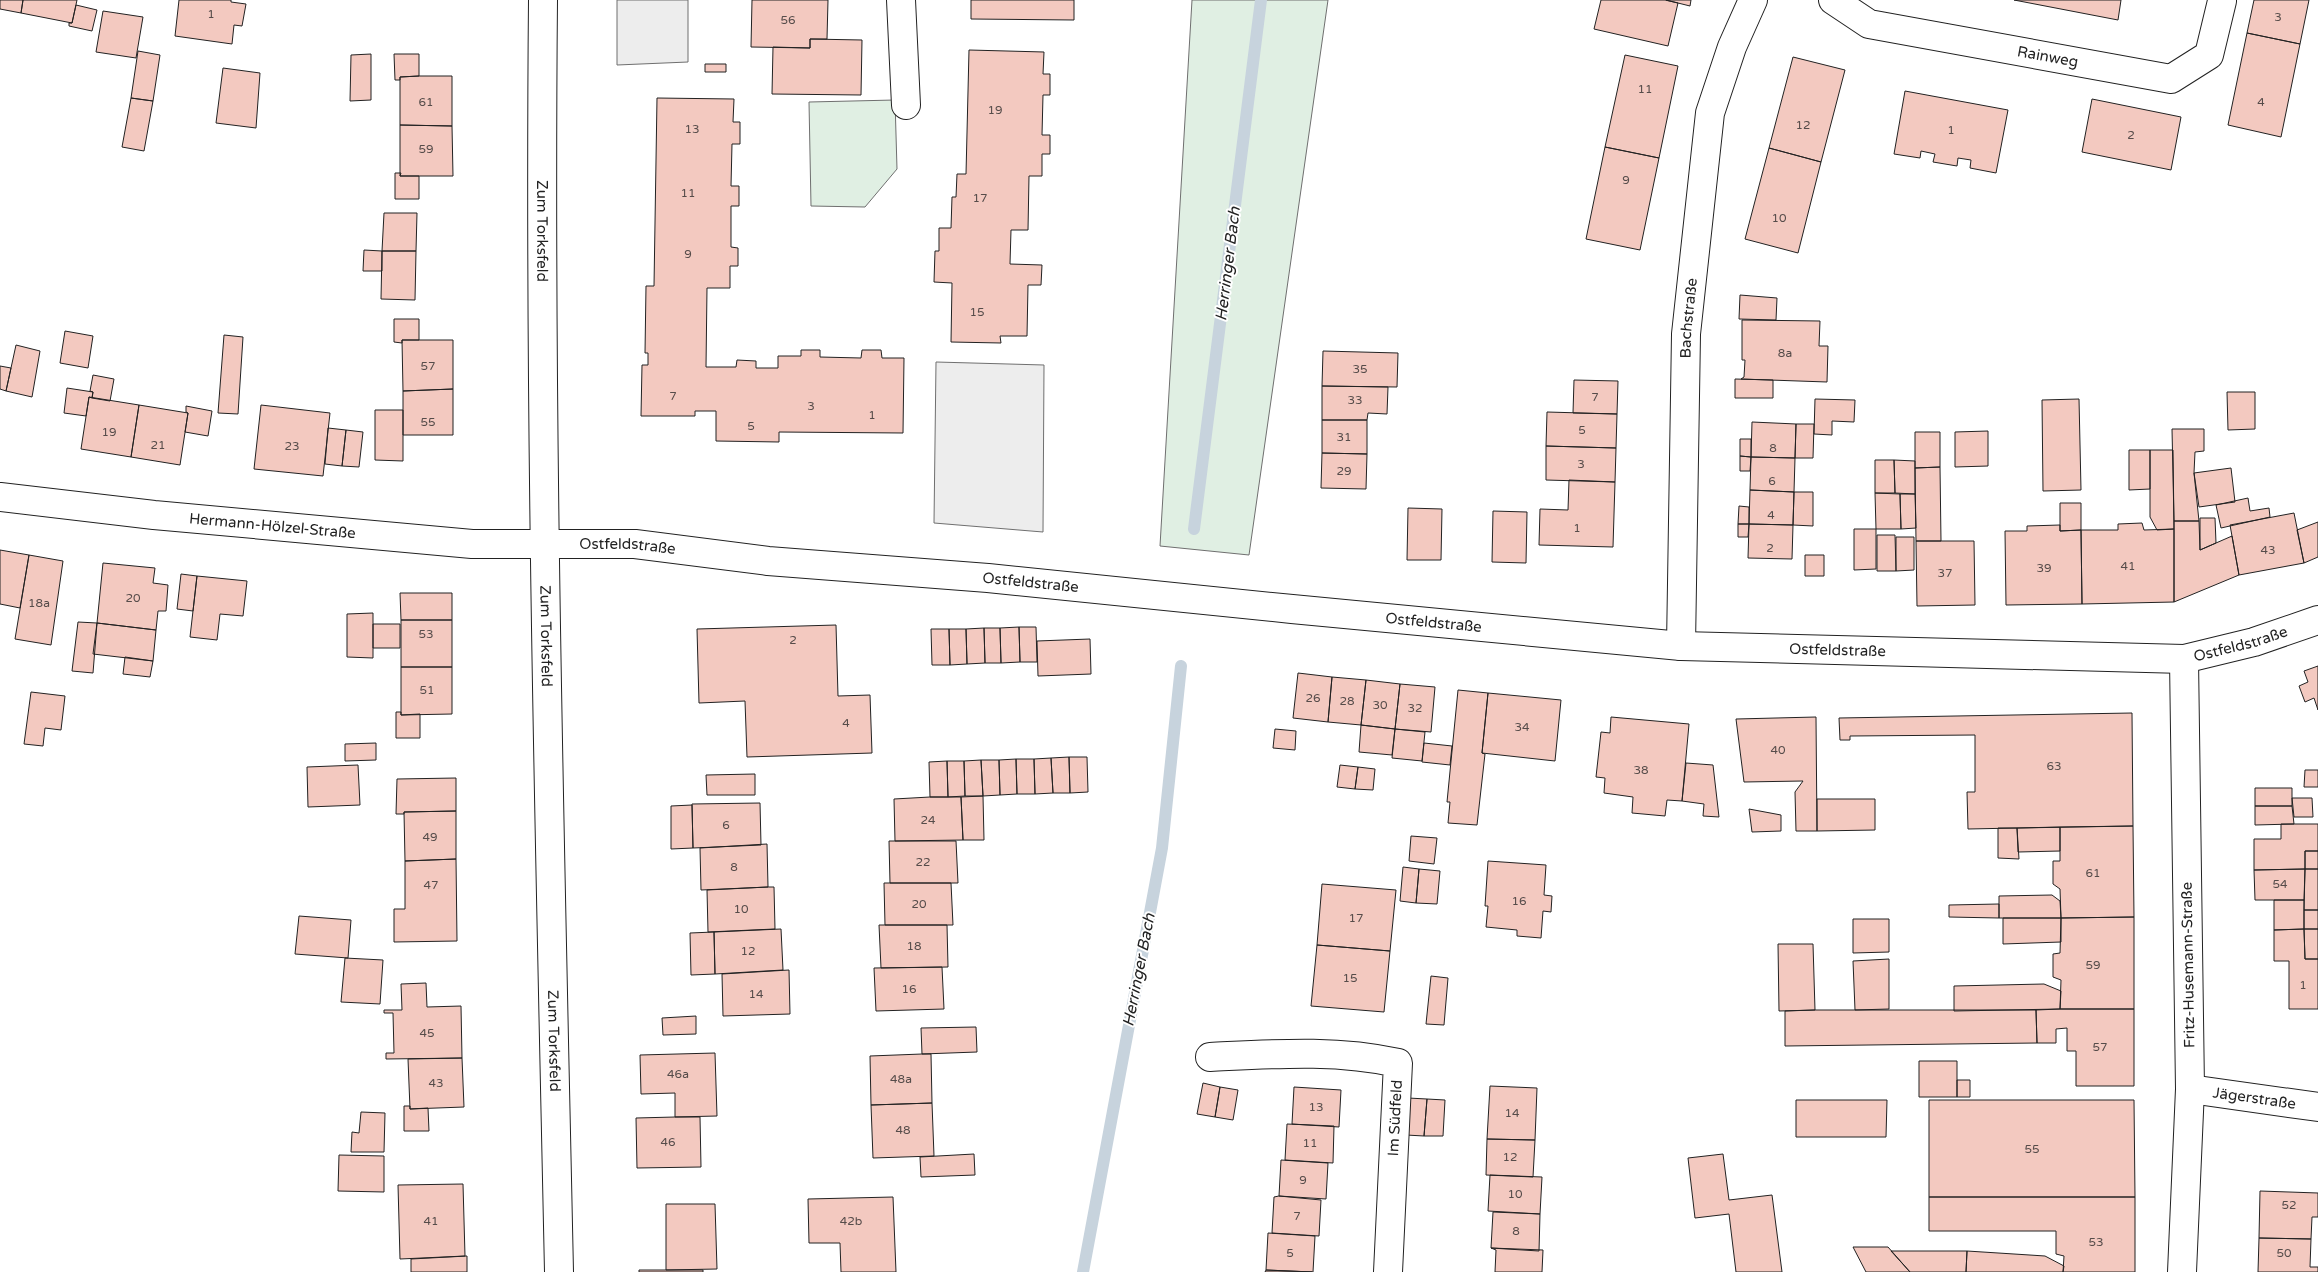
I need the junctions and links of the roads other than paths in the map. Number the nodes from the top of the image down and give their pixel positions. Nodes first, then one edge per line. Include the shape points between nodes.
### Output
1 (543, 0) edge
2 (901, 0) edge
3 (1753, 0) edge
4 (1833, 0) edge
5 (2222, 1) edge
6 (906, 105) dead end
7 (0, 497) edge
8 (546, 544) junction
9 (2318, 620) edge
10 (1681, 646) junction
11 (2184, 659) junction
12 (1210, 1057) dead end
13 (2190, 1090) junction
14 (2318, 1107) edge
15 (559, 1272) edge
16 (1388, 1272) edge
17 (2182, 1272) edge

1 - 8 street, Zum Torksfeld
2 - 6 street
3 - 10 street, Bachstraße via 1732,47 1710,114 1686,334
4 - 5 street, Rainweg via 1869,24 2171,79 2209,55
7 - 8 street, Hermann-Hölzel-Straße via 154,515 472,544
8 - 10 street, Ostfeldstraße via 634,544 768,561 997,579
8 - 15 street, Zum Torksfeld
9 - 11 street, Ostfeldstraße via 2254,642
10 - 11 street, Ostfeldstraße
11 - 13 street, Fritz-Husemann-Straße
12 - 16 street, Im Südfeld via 1304,1053 1368,1056 1398,1063
13 - 14 street, Jägerstraße
13 - 17 street, Fritz-Husemann-Straße

